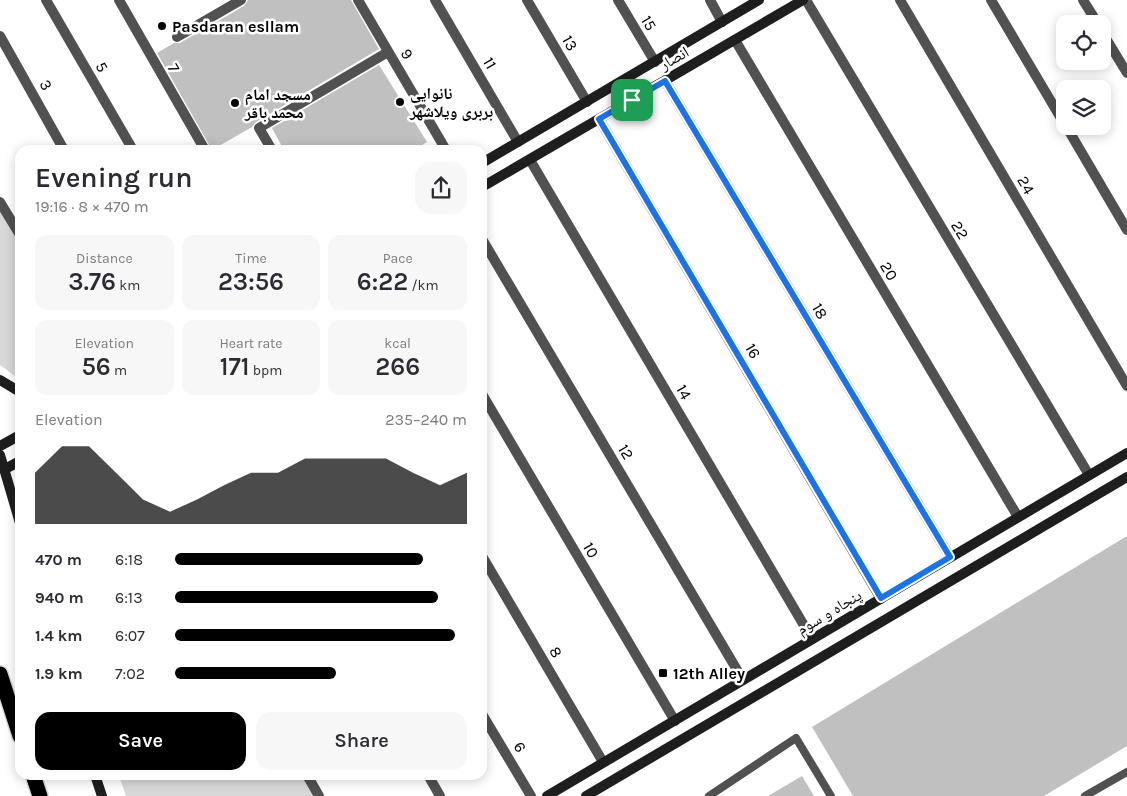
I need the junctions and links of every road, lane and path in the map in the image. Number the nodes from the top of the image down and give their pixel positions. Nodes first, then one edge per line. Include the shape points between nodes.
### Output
1 (46, 0) edge
2 (119, 0) edge
3 (241, 0) edge
4 (358, 0) edge
5 (435, 0) edge
6 (528, 0) edge
7 (618, 0) edge
8 (710, 0) edge
9 (759, 0) edge
10 (805, 0) edge
11 (900, 0) edge
12 (991, 0) edge
13 (1084, 0) edge
14 (1093, 15) edge
15 (722, 22) junction
16 (0, 36) edge
17 (177, 38) dead end
18 (735, 40) junction
19 (1111, 47) edge
20 (388, 52) junction
21 (655, 62) junction
22 (1127, 73) edge
23 (665, 81) junction
24 (587, 102) junction
25 (1056, 111) edge
26 (599, 119) junction
27 (1070, 135) edge
28 (518, 142) junction
29 (61, 145) edge
30 (131, 145) edge
31 (202, 145) edge
32 (269, 145) edge
33 (443, 145) edge
34 (487, 160) edge
35 (530, 160) junction
36 (487, 185) edge
37 (0, 202) edge
38 (15, 227) edge
39 (1127, 230) edge
40 (487, 247) edge
41 (0, 380) edge
42 (1127, 386) edge
43 (15, 389) edge
44 (487, 402) edge
45 (15, 438) edge
46 (0, 446) edge
47 (1127, 453) edge
48 (0, 455) edge
49 (15, 464) edge
50 (5, 469) junction
51 (1089, 476) junction
52 (1127, 477) edge
53 (15, 505) edge
54 (1018, 517) junction
55 (950, 557) junction
56 (487, 565) edge
57 (881, 598) junction
58 (812, 640) junction
59 (0, 674) edge
60 (743, 680) junction
61 (15, 720) edge
62 (674, 720) junction
63 (487, 722) edge
64 (603, 762) junction
65 (1127, 772) edge
66 (35, 780) edge
67 (97, 780) edge
68 (310, 780) edge
69 (431, 780) edge
70 (40, 796) edge
71 (102, 796) edge
72 (319, 796) edge
73 (440, 796) edge
74 (531, 796) edge
75 (547, 796) edge
76 (586, 796) edge
77 (709, 796) edge
78 (831, 796) edge
79 (1085, 796) edge

1 - 30 street, 5
2 - 31 street, 7
3 - 17 street
4 - 20 street, 9
5 - 28 street, 11
6 - 24 street, 13
7 - 21 street, 15
8 - 15 street
9 - 15 street, انصار
10 - 18 street, انصار
10 - 51 street, 22
11 - 42 street, 24
12 - 25 street
13 - 14 street
15 - 21 street, انصار
16 - 29 street, 3
18 - 23 street, انصار
18 - 54 street, 20
19 - 22 street
20 - 32 street via 260,128
20 - 33 street, 9
21 - 24 street, انصار
23 - 26 street, انصار
23 - 55 street, 18
24 - 28 street, انصار
26 - 35 street, انصار
26 - 57 street, 16
27 - 39 street
28 - 34 street, انصار
35 - 36 street, انصار
35 - 58 street, 14
37 - 38 street
40 - 60 street, 12
41 - 43 street
44 - 62 street, 10
45 - 46 street
47 - 51 street, پنجاه و سوم
48 - 50 street
49 - 50 street
50 - 53 street
51 - 54 street, پنجاه و سوم
52 - 76 street
54 - 55 street, پنجاه و سوم
55 - 57 street, پنجاه و سوم
56 - 64 street, 8
57 - 58 street, پنجاه و سوم
58 - 60 street, پنجاه و سوم
59 - 61 highway
60 - 62 street, پنجاه و سوم
62 - 64 street, پنجاه و سوم
63 - 74 street, 6
64 - 75 street, پنجاه و سوم
65 - 79 lane
66 - 70 highway
67 - 71 street
68 - 72 street
69 - 73 street
77 - 78 lane via 796,738

